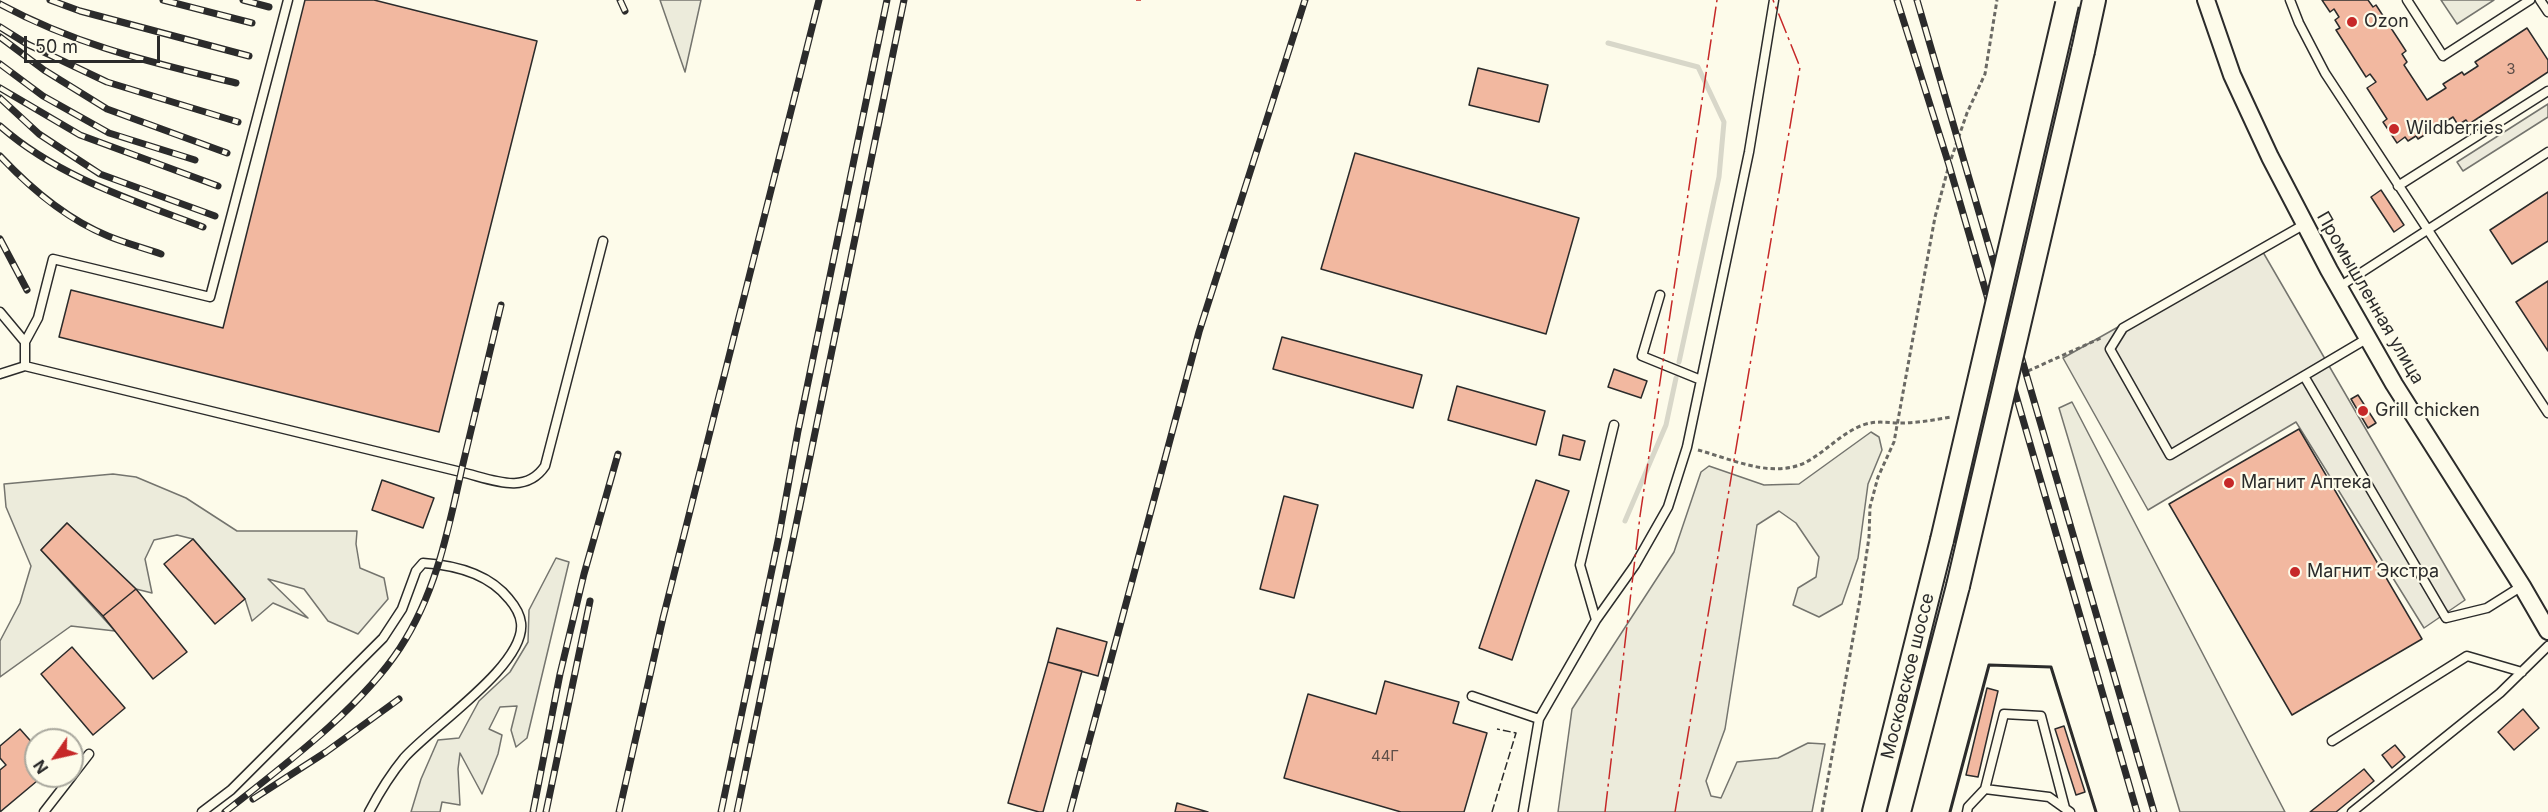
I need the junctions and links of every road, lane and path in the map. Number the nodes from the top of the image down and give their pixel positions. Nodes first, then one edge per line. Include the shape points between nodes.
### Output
1 (288, 0) edge
2 (1774, 0) edge
3 (1997, 0) edge
4 (2094, 0) edge
5 (2206, 0) edge
6 (2290, 0) edge
7 (2407, 0) edge
8 (2530, 0) edge
9 (2540, 0) edge
10 (2068, 2) edge
11 (2548, 12) edge
12 (2548, 91) edge
13 (2548, 152) edge
14 (2398, 186) junction
15 (2305, 224) junction
16 (2427, 230) junction
17 (603, 241) dead end
18 (2338, 287) junction
19 (1660, 295) dead end
20 (0, 312) edge
21 (2368, 338) junction
22 (25, 342) junction
23 (25, 366) junction
24 (0, 374) edge
25 (2304, 376) junction
26 (1701, 380) junction
27 (2548, 413) edge
28 (1898, 423) junction
29 (1614, 425) dead end
30 (1687, 447) junction
31 (2522, 586) junction
32 (1596, 620) junction
33 (2548, 631) edge
34 (2548, 646) edge
35 (2522, 672) junction
36 (1472, 696) dead end
37 (1539, 718) junction
38 (2332, 741) dead end
39 (89, 754) dead end
40 (84, 760) edge
41 (63, 788) edge
42 (1985, 789) junction
43 (2067, 810) edge
44 (44, 812) edge
45 (202, 812) edge
46 (369, 812) edge
47 (1523, 812) edge
48 (1822, 812) edge
49 (1874, 812) edge
50 (1899, 812) edge
51 (1967, 812) edge
52 (2352, 812) edge

1 - 22 lane via 210,297 53,259 38,318
2 - 26 lane via 1749,152
3 - 28 path via 1985,74 1967,113 1935,217
4 - 50 main road, Московское шоссе, bridge via 1958,586
5 - 15 street, Промышленная улица via 2232,75
6 - 14 lane via 2325,73
7 - 8 lane via 2444,56
9 - 11 lane
10 - 49 main road, Московское шоссе, bridge
12 - 14 lane
13 - 16 lane
14 - 16 lane
15 - 18 street, Промышленная улица
15 - 25 lane via 2123,328 2110,349 2170,455
16 - 18 lane
16 - 27 lane
17 - 23 lane via 545,466 538,477 527,482 514,484 461,472
18 - 21 street, Промышленная улица
19 - 26 lane via 1642,356
20 - 22 lane
21 - 25 lane
21 - 31 street, Промышленная улица
22 - 23 lane
23 - 24 lane
25 - 31 lane via 2446,618 2487,608
26 - 30 lane
28 - 30 path via 1882,420 1850,430 1798,467 1786,469 1764,469
28 - 48 path via 1870,507 1860,599
29 - 32 lane via 1580,565
30 - 32 lane via 1668,507 1635,565
31 - 33 street, Промышленная улица
32 - 37 lane
34 - 35 lane
35 - 38 lane via 2467,656
35 - 52 lane
36 - 37 lane
37 - 47 lane
39 - 40 lane
41 - 44 lane
42 - 43 lane via 2049,797
42 - 43 lane via 2004,714 2041,716
42 - 51 lane
45 - 46 lane via 231,790 383,638 402,609 416,571 423,563 471,572 495,584 516,607 522,624 517,644 506,664 404,758

